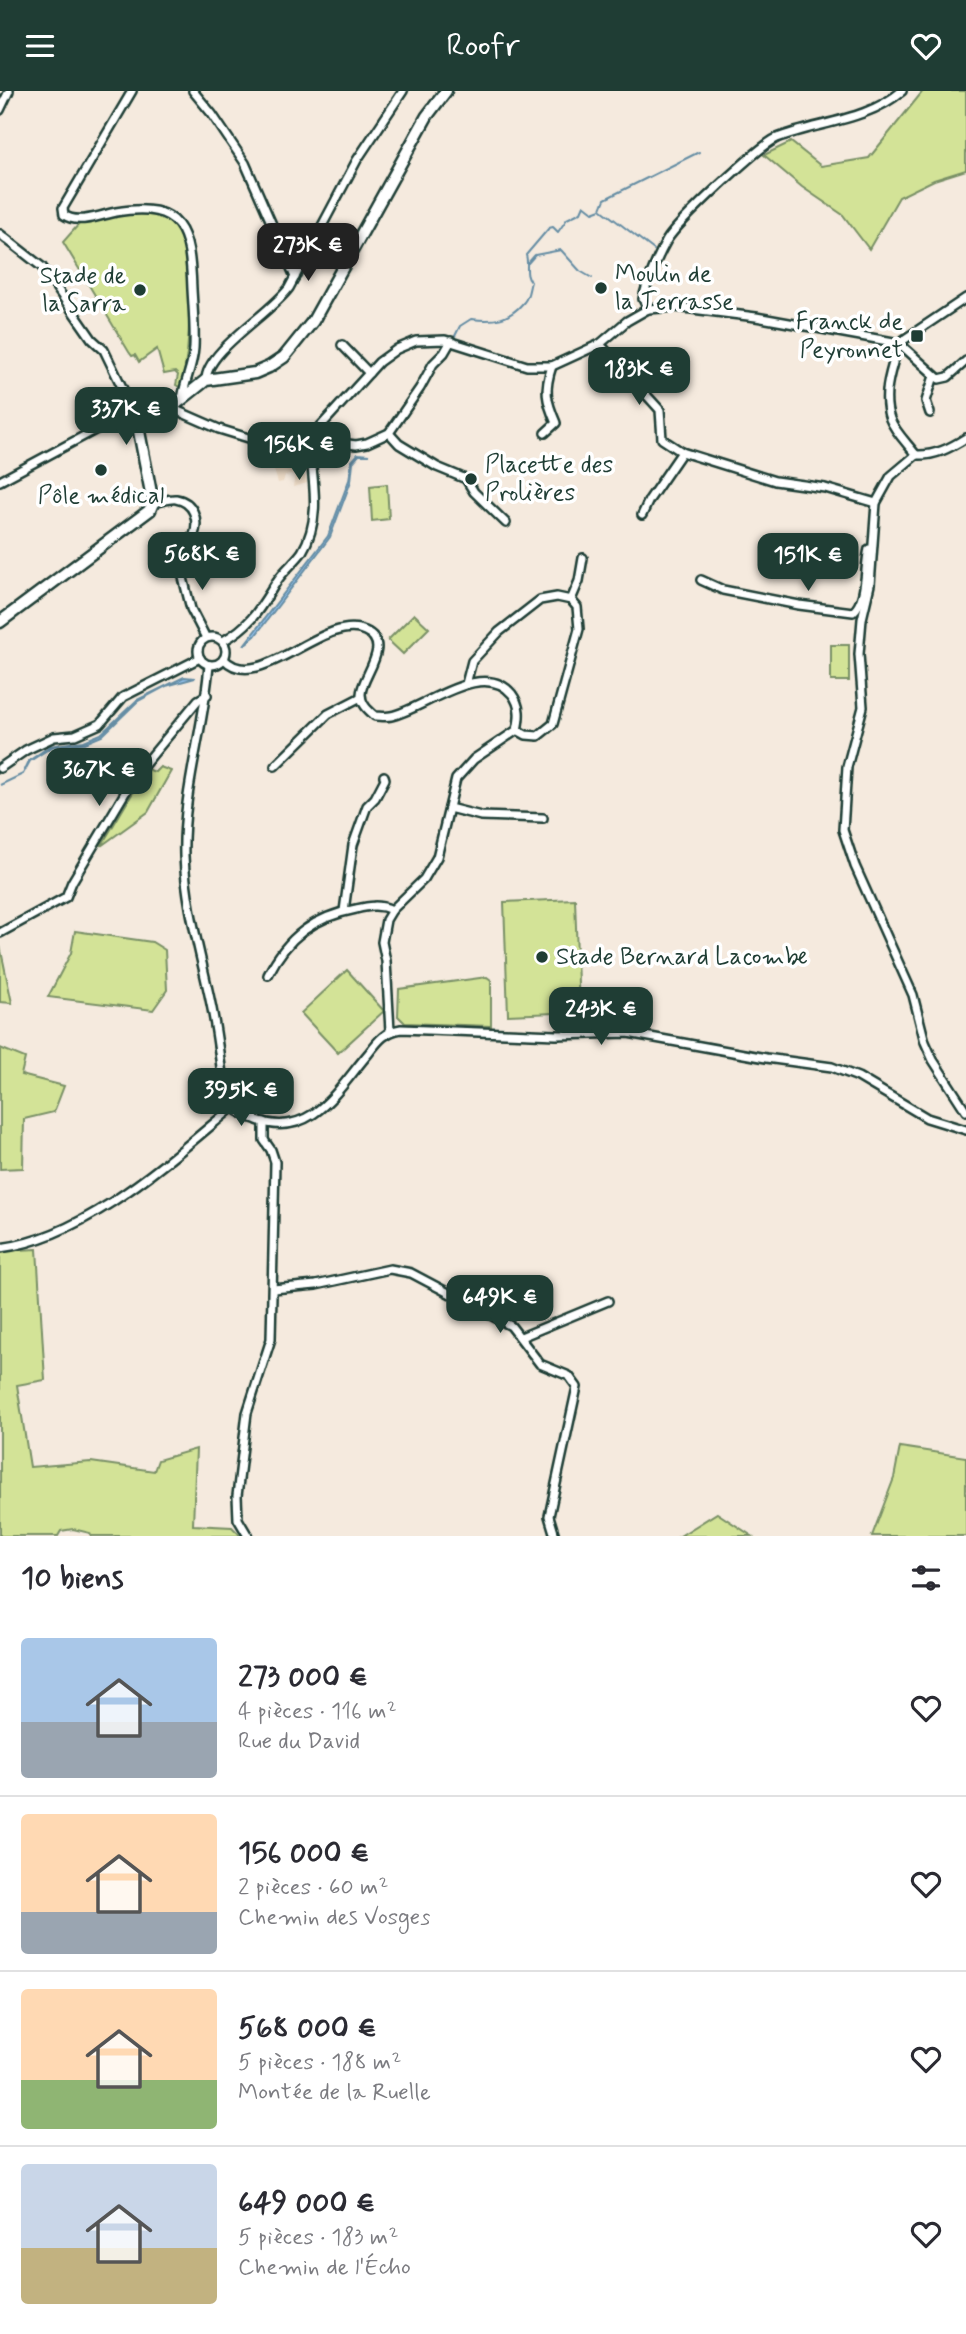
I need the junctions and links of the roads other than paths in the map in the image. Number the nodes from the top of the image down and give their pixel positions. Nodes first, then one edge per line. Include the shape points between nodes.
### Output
1 (132, 91) edge
2 (192, 91) edge
3 (403, 91) edge
4 (446, 91) edge
5 (902, 91) edge
6 (7, 92) edge
7 (0, 110) edge
8 (0, 234) edge
9 (295, 278) junction
10 (966, 298) edge
11 (648, 309) junction
12 (451, 341) junction
13 (899, 343) junction
14 (600, 344) junction
15 (342, 345) dead end
16 (966, 361) edge
17 (552, 366) junction
18 (369, 373) junction
19 (934, 376) junction
20 (206, 380) junction
21 (182, 400) junction
22 (171, 408) junction
23 (930, 413) dead end
24 (136, 416) junction
25 (388, 433) junction
26 (545, 433) dead end
27 (966, 438) edge
28 (309, 439) junction
29 (682, 451) junction
30 (916, 455) junction
31 (0, 481) edge
32 (153, 503) junction
33 (876, 503) junction
34 (642, 515) dead end
35 (506, 523) dead end
36 (873, 538) junction
37 (583, 558) dead end
38 (701, 580) dead end
39 (571, 600) junction
40 (0, 622) edge
41 (206, 638) junction
42 (223, 641) junction
43 (200, 658) junction
44 (224, 659) junction
45 (209, 665) junction
46 (466, 684) junction
47 (207, 695) junction
48 (361, 697) junction
49 (517, 730) junction
50 (275, 766) dead end
51 (0, 768) edge
52 (384, 776) dead end
53 (449, 808) junction
54 (543, 818) dead end
55 (392, 909) junction
56 (344, 911) junction
57 (0, 933) edge
58 (268, 975) dead end
59 (390, 1031) junction
60 (232, 1108) junction
61 (966, 1111) edge
62 (264, 1122) junction
63 (966, 1130) edge
64 (0, 1248) edge
65 (273, 1289) junction
66 (608, 1301) dead end
67 (521, 1337) junction
68 (248, 1536) edge
69 (555, 1536) edge

1 - 21 street via 63,208 69,218 80,219 140,208 179,222 191,253 194,348
2 - 9 street via 245,163
3 - 9 street via 357,160
4 - 20 street via 427,115 296,344 284,357 254,373
5 - 11 street via 842,121 776,139 761,148 667,239 645,287 643,299
6 - 7 street
8 - 24 street via 42,267 104,350
9 - 20 street via 281,299 226,346 209,367
10 - 13 street
11 - 13 street via 676,307 756,317
11 - 14 street
12 - 17 street via 527,366
12 - 18 street via 427,339 405,345
12 - 25 street
13 - 19 street
13 - 30 street via 888,383 889,408 891,420
14 - 17 street
14 - 29 street via 660,410 662,439
15 - 18 street
16 - 19 street via 948,377
17 - 26 street via 545,384 556,423
18 - 28 street
19 - 23 street via 926,401
20 - 21 street
21 - 22 street
22 - 24 street
22 - 28 street via 255,440
24 - 31 street via 110,422
24 - 32 street
25 - 28 street via 356,445
25 - 35 street via 437,467 466,479
27 - 30 street via 929,456
28 - 42 street via 315,510 310,537 260,611
29 - 33 street via 775,481 825,488
29 - 34 street
30 - 33 street via 891,476
32 - 40 street via 145,516
32 - 41 street via 178,499 196,516 194,535 177,554 191,609
33 - 36 street
36 - 38 street via 861,600 853,612 733,592
36 - 61 street via 859,654 863,707 847,767 843,830 913,995 925,1042
37 - 39 street
39 - 46 street via 540,600 499,632 472,661
39 - 49 street via 577,607 579,629 553,724 538,736
41 - 42 street via 215,636
41 - 43 street via 200,644
42 - 44 street
43 - 45 street
43 - 51 street via 123,697 100,724 75,735 54,737
44 - 45 street
44 - 48 street via 243,669 259,666 329,632 348,627 367,631 375,640 377,655
45 - 47 street
46 - 48 street via 392,716 375,716
46 - 49 street via 491,682 507,688 520,715
47 - 57 street via 135,776 66,897
47 - 60 street via 186,808 184,856 224,1089
48 - 50 street via 328,714
49 - 53 street via 465,769 457,779
52 - 56 street via 353,845
53 - 54 street via 481,816
53 - 55 street via 432,869
55 - 56 street via 381,905
55 - 59 street via 382,942
56 - 58 street via 319,919 302,932 286,946
59 - 62 street via 317,1113 300,1122
59 - 63 street via 628,1033 832,1067 927,1118
60 - 62 street
60 - 64 street via 148,1178 83,1219
62 - 65 street via 264,1140 275,1162
65 - 67 street via 390,1269 411,1273 511,1326
65 - 68 street via 271,1339 247,1413 237,1496 238,1519
66 - 67 street
67 - 69 street via 540,1364 569,1376 577,1387 549,1516

